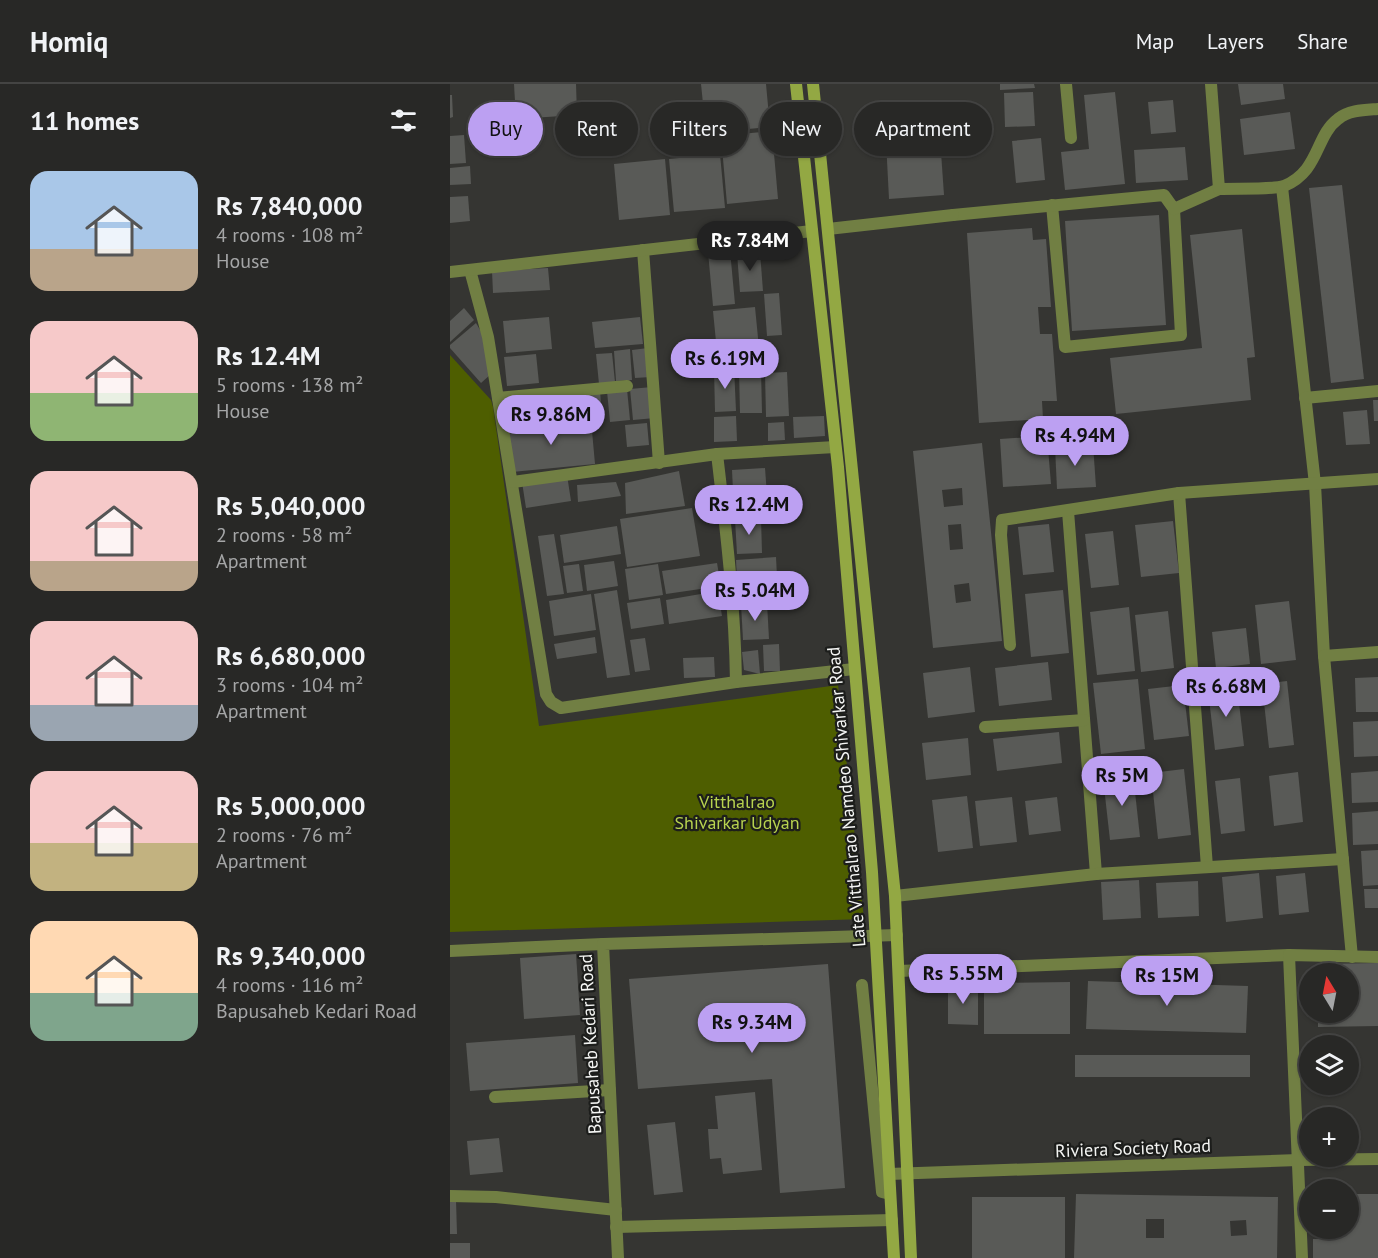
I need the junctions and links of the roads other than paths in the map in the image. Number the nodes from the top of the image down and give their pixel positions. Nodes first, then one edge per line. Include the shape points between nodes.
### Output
1 (796, 84) edge
2 (813, 84) edge
3 (1066, 84) edge
4 (1211, 84) edge
5 (1378, 109) edge
6 (1071, 138) dead end
7 (1282, 187) junction
8 (1219, 189) junction
9 (1052, 205) junction
10 (1174, 209) junction
11 (828, 229) junction
12 (812, 231) junction
13 (643, 250) junction
14 (470, 270) junction
15 (450, 272) edge
16 (627, 386) dead end
17 (1378, 391) edge
18 (498, 398) junction
19 (1305, 398) junction
20 (835, 447) junction
21 (717, 454) junction
22 (659, 463) junction
23 (1378, 479) edge
24 (513, 482) junction
25 (1315, 484) junction
26 (1179, 493) junction
27 (1068, 511) junction
28 (1010, 645) dead end
29 (1378, 652) edge
30 (1324, 656) junction
31 (854, 669) junction
32 (736, 681) junction
33 (1084, 720) junction
34 (985, 727) dead end
35 (1343, 859) junction
36 (1207, 867) junction
37 (1096, 874) junction
38 (895, 896) junction
39 (876, 935) junction
40 (897, 935) junction
41 (603, 944) junction
42 (450, 951) edge
43 (1289, 955) junction
44 (1352, 957) junction
45 (1378, 957) edge
46 (899, 971) junction
47 (862, 985) dead end
48 (610, 1090) junction
49 (495, 1097) dead end
50 (1378, 1159) edge
51 (1298, 1160) junction
52 (908, 1173) junction
53 (889, 1174) junction
54 (890, 1194) junction
55 (450, 1196) edge
56 (616, 1210) junction
57 (892, 1220) junction
58 (616, 1227) junction
59 (618, 1258) edge
60 (894, 1258) edge
61 (911, 1258) edge
62 (1302, 1258) edge

1 - 12 main road, Late Vitthalrao Namdeo Shivarkar Road
2 - 11 main road, Late Vitthalrao Namdeo Shivarkar Road
3 - 6 street
4 - 8 street
5 - 7 street via 1337,119 1315,158 1301,175
7 - 8 street
7 - 19 street
8 - 10 street
9 - 10 street via 1164,195
9 - 10 street via 1065,346 1181,335
9 - 11 street
11 - 38 main road, Late Vitthalrao Namdeo Shivarkar Road
12 - 13 street
12 - 20 main road, Late Vitthalrao Namdeo Shivarkar Road
13 - 14 street
13 - 22 street
14 - 15 street
14 - 18 street via 488,337
16 - 18 street
17 - 19 street
18 - 24 street
19 - 25 street
20 - 21 street
20 - 31 main road, Late Vitthalrao Namdeo Shivarkar Road
21 - 22 street
21 - 32 street via 731,571
22 - 24 street
23 - 25 street
24 - 32 street via 546,694 551,702 561,708
25 - 26 street
25 - 30 street
26 - 27 street
26 - 36 street
27 - 28 street via 1002,520
27 - 33 street
29 - 30 street
30 - 35 street
31 - 32 street
31 - 39 main road, Late Vitthalrao Namdeo Shivarkar Road
33 - 34 street
33 - 37 street
35 - 36 street
35 - 44 street
36 - 37 street
37 - 38 street
38 - 40 main road, Late Vitthalrao Namdeo Shivarkar Road
39 - 40 street, Bapusaheb Kedari Road
39 - 41 street, Bapusaheb Kedari Road
39 - 53 main road, Late Vitthalrao Namdeo Shivarkar Road
40 - 46 main road, Late Vitthalrao Namdeo Shivarkar Road
41 - 42 street
41 - 48 street, Bapusaheb Kedari Road
43 - 44 street
43 - 46 street
43 - 51 street
44 - 45 street
46 - 52 main road, Late Vitthalrao Namdeo Shivarkar Road
47 - 54 street via 882,1192
48 - 49 street
48 - 56 street, Bapusaheb Kedari Road
50 - 51 street, Riviera Society Road
51 - 52 street, Riviera Society Road
51 - 62 street
52 - 53 street, Riviera Society Road
52 - 61 main road, Late Vitthalrao Namdeo Shivarkar Road
53 - 54 main road, Late Vitthalrao Namdeo Shivarkar Road
54 - 57 main road, Late Vitthalrao Namdeo Shivarkar Road
55 - 56 street
56 - 58 street, Bapusaheb Kedari Road
57 - 58 street
57 - 60 main road, Late Vitthalrao Namdeo Shivarkar Road
58 - 59 street, Bapusaheb Kedari Road

